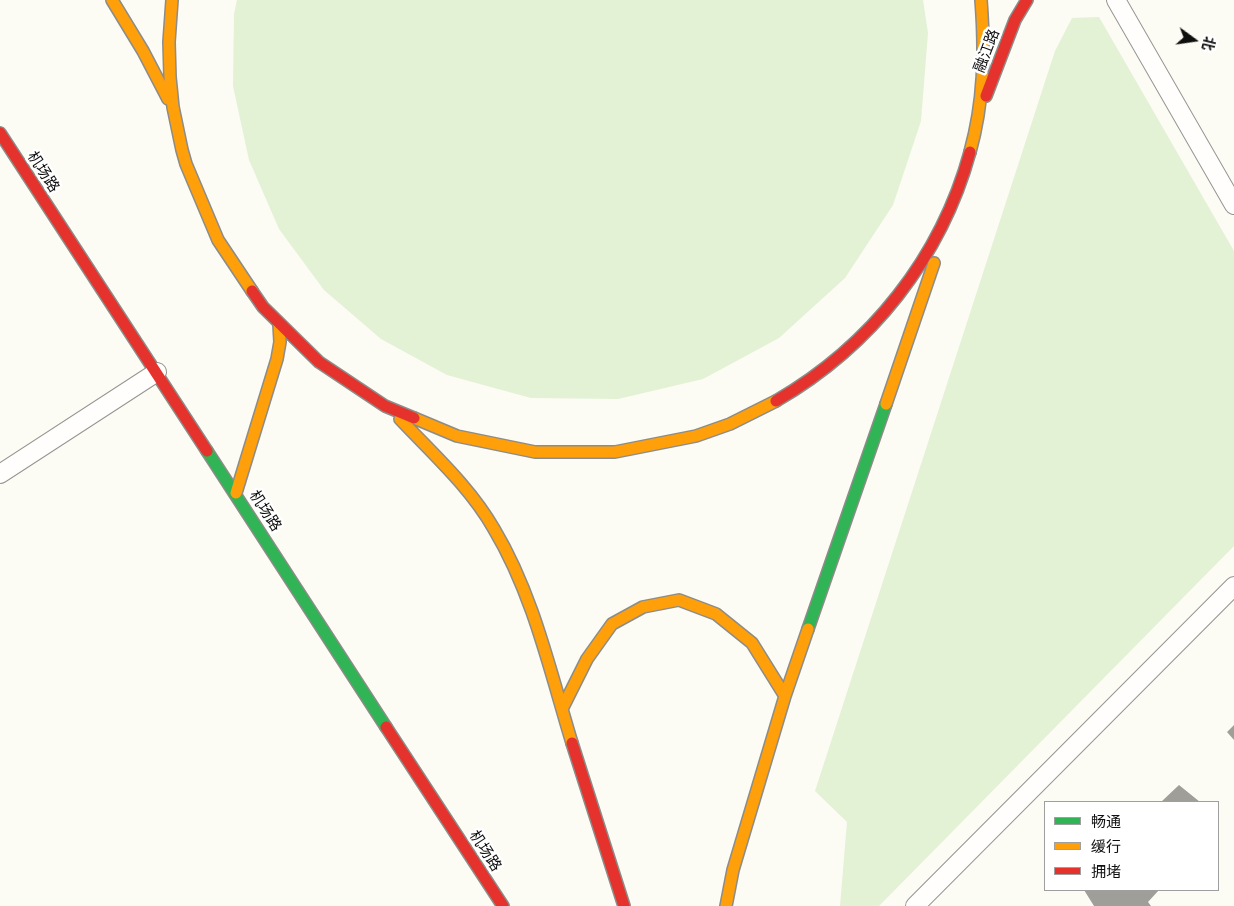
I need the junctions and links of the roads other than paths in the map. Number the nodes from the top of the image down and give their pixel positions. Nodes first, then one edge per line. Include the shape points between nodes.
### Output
1 (112, 0) edge
2 (172, 0) edge
3 (981, 0) edge
4 (1027, 0) edge
5 (1116, 0) edge
6 (174, 110) junction
7 (978, 115) junction
8 (0, 133) edge
9 (959, 189) junction
10 (1234, 205) edge
11 (279, 325) junction
12 (158, 372) junction
13 (392, 411) junction
14 (0, 474) edge
15 (236, 493) junction
16 (1234, 586) edge
17 (785, 696) junction
18 (562, 709) junction
19 (503, 906) edge
20 (624, 906) edge
21 (726, 906) edge
22 (915, 906) edge

1 - 6 main road
2 - 6 main road via 169,50
3 - 7 main road via 985,30
4 - 7 main road, 融江路 via 1015,20
5 - 10 street
6 - 11 main road via 186,164 205,216 231,264
7 - 9 main road
8 - 12 main road, 机场路
9 - 13 main road via 935,241 904,290 867,334 824,372 776,403 724,428 669,445 612,454 555,455 498,448 443,433
9 - 17 main road
11 - 13 main road via 302,349 345,383
11 - 15 main road via 277,359
12 - 14 street
12 - 15 main road, 机场路
13 - 18 main road via 465,487 494,528 538,629
15 - 19 main road, 机场路
16 - 22 street
17 - 18 main road via 752,643 716,614 679,600 643,607 612,624 586,659
17 - 21 main road via 733,870
18 - 20 main road

